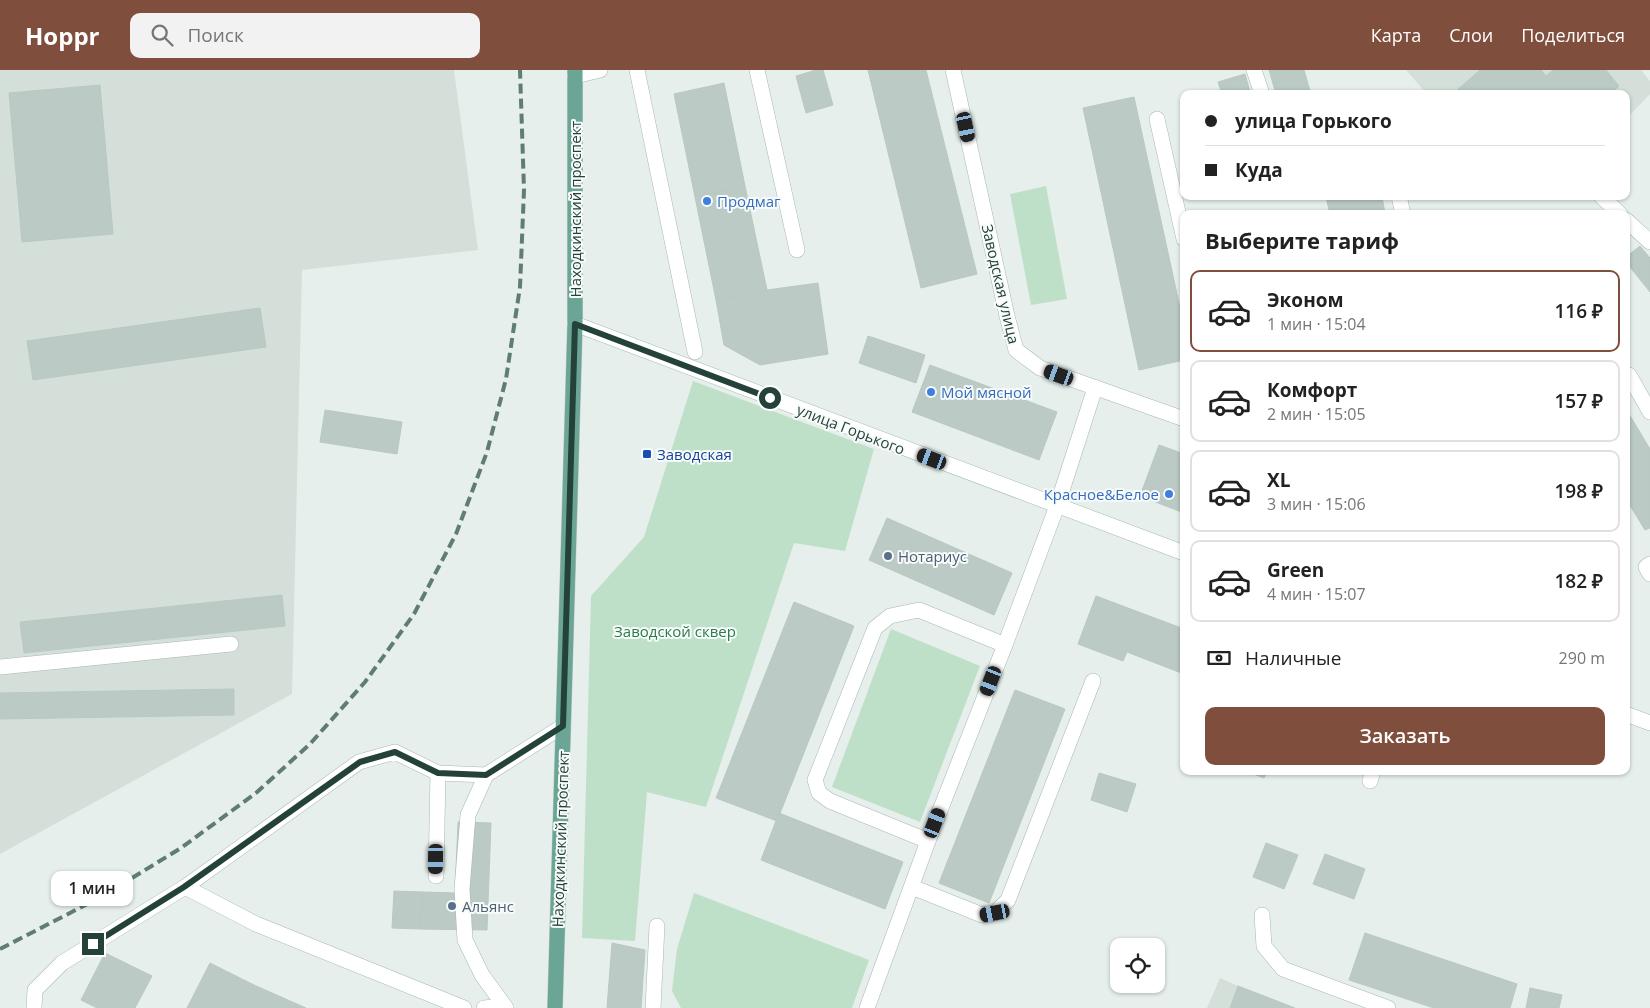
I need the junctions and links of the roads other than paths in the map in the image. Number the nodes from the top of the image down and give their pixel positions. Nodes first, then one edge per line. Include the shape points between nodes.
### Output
1 (600, 70) edge
2 (637, 70) edge
3 (757, 70) edge
4 (953, 70) edge
5 (1254, 70) edge
6 (575, 73) edge
7 (1261, 90) edge
8 (1157, 119) dead end
9 (1605, 200) edge
10 (1616, 210) edge
11 (1180, 221) edge
12 (1630, 224) edge
13 (1650, 242) edge
14 (797, 250) dead end
15 (575, 324) junction
16 (695, 352) dead end
17 (1630, 377) edge
18 (1095, 388) junction
19 (1650, 412) edge
20 (1180, 419) edge
21 (1057, 506) junction
22 (1180, 552) edge
23 (1650, 564) edge
24 (1650, 574) edge
25 (231, 644) dead end
26 (1005, 645) junction
27 (0, 667) edge
28 (1093, 681) dead end
29 (1630, 716) edge
30 (1650, 723) edge
31 (563, 726) junction
32 (438, 773) junction
33 (486, 775) junction
34 (928, 841) junction
35 (436, 876) dead end
36 (184, 887) junction
37 (912, 887) junction
38 (1262, 915) dead end
39 (657, 926) dead end
40 (505, 1007) edge
41 (34, 1008) edge
42 (464, 1008) edge
43 (484, 1008) edge
44 (555, 1008) edge
45 (653, 1008) edge
46 (867, 1008) edge
47 (1388, 1008) edge

1 - 6 street
2 - 16 street
3 - 14 street
4 - 18 street, Заводская улица via 1016,350 1040,368
5 - 7 street
6 - 15 main road, Находкинский проспект
8 - 11 street
9 - 10 street
12 - 13 street
15 - 21 street, улица Горького
15 - 31 main road, Находкинский проспект
17 - 19 street
18 - 20 street, Заводская улица
18 - 21 street
21 - 22 street, улица Горького
21 - 26 street
23 - 24 street via 1646,567
25 - 27 street
26 - 34 street
26 - 34 street via 919,610 890,616 875,628 816,780 819,794
28 - 37 street via 1008,900 995,913 982,915
29 - 30 street
31 - 33 street
31 - 44 main road, Находкинский проспект
32 - 33 street
32 - 35 street
32 - 36 street via 395,752 360,762
33 - 40 street via 468,815 462,890 464,940 482,975
34 - 37 street
36 - 41 street via 62,963 35,990
36 - 42 street via 256,924
37 - 46 street
38 - 47 street via 1264,946 1283,969
39 - 45 street
40 - 43 street

